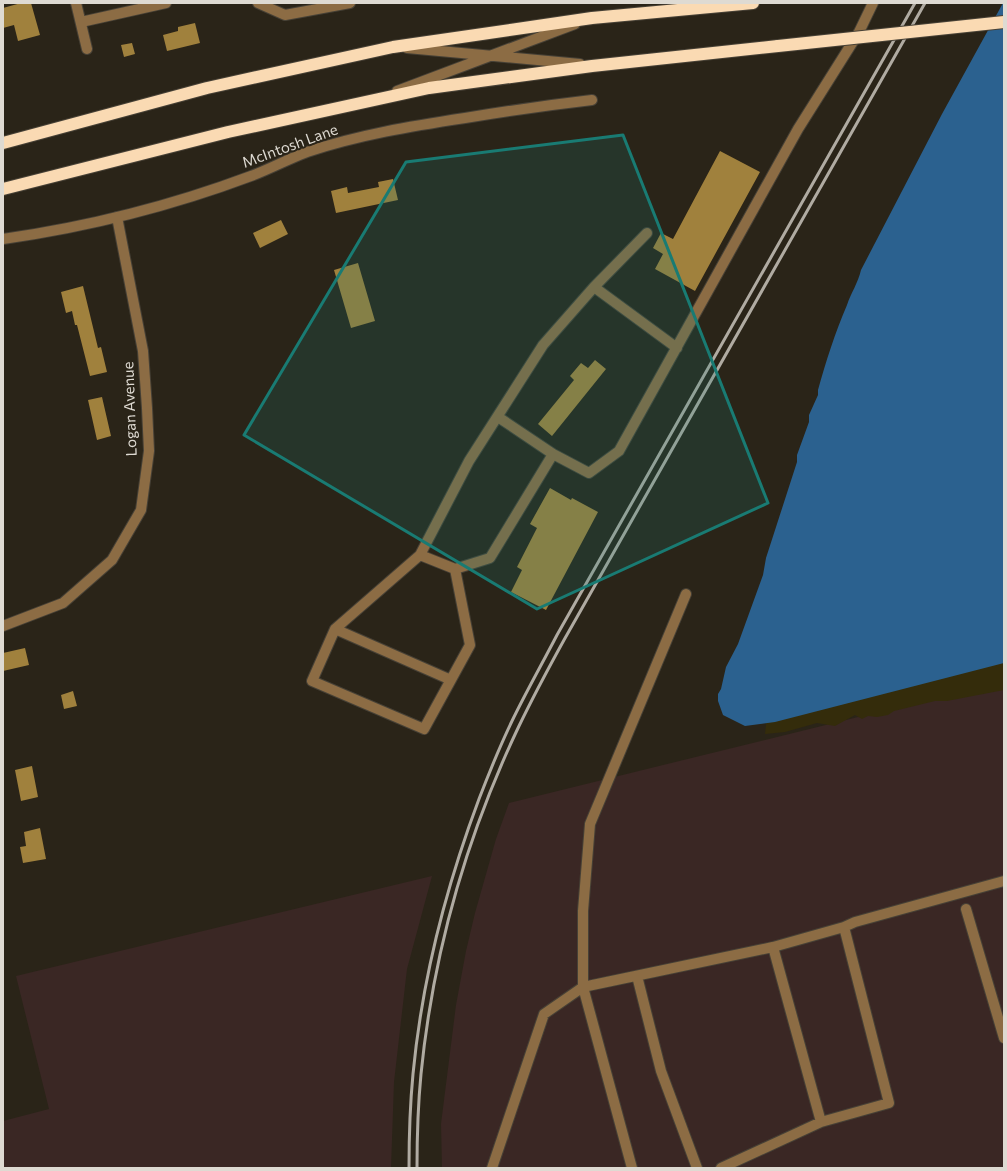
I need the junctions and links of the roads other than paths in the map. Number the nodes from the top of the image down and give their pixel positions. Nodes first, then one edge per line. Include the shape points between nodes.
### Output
1 (76, 3) edge
2 (166, 3) edge
3 (258, 3) edge
4 (350, 3) edge
5 (753, 3) edge
6 (873, 3) edge
7 (592, 18) junction
8 (81, 22) junction
9 (1004, 22) edge
10 (393, 47) junction
11 (87, 49) dead end
12 (490, 56) junction
13 (592, 66) junction
14 (592, 100) dead end
15 (369, 101) junction
16 (3, 143) edge
17 (3, 189) edge
18 (118, 217) junction
19 (647, 233) dead end
20 (3, 239) edge
21 (594, 287) junction
22 (677, 348) junction
23 (498, 417) junction
24 (552, 454) junction
25 (420, 555) junction
26 (455, 570) junction
27 (686, 594) dead end
28 (3, 626) edge
29 (335, 629) junction
30 (451, 680) junction
31 (1004, 881) edge
32 (966, 909) dead end
33 (844, 927) junction
34 (773, 947) junction
35 (637, 976) junction
36 (583, 987) junction
37 (999, 1006) edge
38 (1004, 1038) edge
39 (821, 1122) junction
40 (492, 1168) edge
41 (632, 1168) edge
42 (697, 1168) edge
43 (721, 1168) edge

1 - 8 street
2 - 8 street
3 - 4 street via 285,15
5 - 7 highway
6 - 22 street via 859,32 798,129
7 - 10 highway
7 - 12 street
8 - 11 street
9 - 13 highway, bridge
10 - 12 street
10 - 16 highway via 207,88
12 - 13 street
12 - 15 street
13 - 15 highway via 429,88
14 - 18 street, McIntosh Lane via 438,122 370,135 306,152 252,176
15 - 17 highway via 228,132
18 - 20 street, McIntosh Lane
18 - 28 street, Logan Avenue via 143,351 148,408 149,451 141,510 112,560 63,603
19 - 21 street
21 - 22 street
21 - 23 street via 543,345
22 - 24 street via 619,451 589,473
23 - 24 street
23 - 25 street via 469,460
24 - 26 street via 490,558
25 - 26 street
25 - 29 street
26 - 30 street via 470,645
27 - 36 street via 590,824 583,911
29 - 30 street
29 - 30 street via 312,681 424,729
31 - 33 street
32 - 37 street
33 - 34 street
33 - 39 street via 889,1103
34 - 35 street
34 - 39 street
35 - 36 street
35 - 42 street via 661,1071
36 - 40 street via 544,1014
36 - 41 street
37 - 38 street
39 - 43 street

